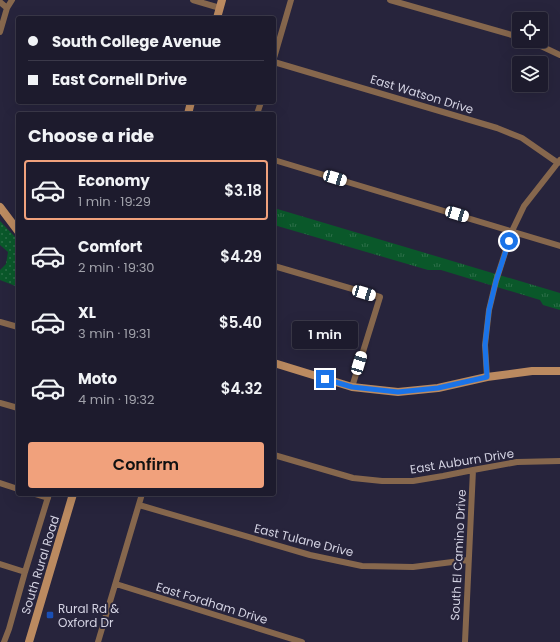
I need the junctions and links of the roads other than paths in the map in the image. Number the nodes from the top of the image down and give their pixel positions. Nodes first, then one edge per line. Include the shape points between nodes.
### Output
1 (12, 0) edge
2 (193, 0) edge
3 (291, 0) edge
4 (390, 0) edge
5 (0, 2) edge
6 (221, 4) edge
7 (7, 8) junction
8 (218, 16) edge
9 (0, 32) edge
10 (512, 35) edge
11 (545, 48) edge
12 (276, 51) edge
13 (560, 55) edge
14 (276, 63) edge
15 (276, 161) edge
16 (559, 162) edge
17 (0, 207) edge
18 (16, 228) edge
19 (512, 231) junction
20 (560, 246) edge
21 (276, 267) edge
22 (0, 322) edge
23 (16, 326) edge
24 (276, 364) edge
25 (560, 371) edge
26 (487, 377) junction
27 (352, 387) junction
28 (0, 402) edge
29 (16, 407) edge
30 (276, 456) edge
31 (560, 461) edge
32 (473, 470) junction
33 (0, 483) edge
34 (16, 488) edge
35 (48, 496) edge
36 (72, 496) edge
37 (141, 496) edge
38 (139, 505) junction
39 (468, 560) junction
40 (0, 564) edge
41 (25, 572) junction
42 (116, 584) junction
43 (4, 642) edge
44 (29, 642) edge
45 (98, 642) edge
46 (302, 642) edge
47 (465, 642) edge

1 - 7 street
2 - 6 street
3 - 12 street
4 - 10 street
5 - 7 street
6 - 8 street
7 - 9 street
11 - 13 street
14 - 16 street, East Watson Drive via 496,128 522,138
15 - 19 street
16 - 19 street via 524,206
17 - 18 street
19 - 20 street
19 - 26 street via 489,310 485,345
21 - 27 street via 380,297
22 - 23 street
24 - 27 street
25 - 26 street via 532,371
26 - 27 street via 438,388 398,392
28 - 29 street
30 - 32 street, East Auburn Drive via 353,478 382,481 413,480
31 - 32 street, East Auburn Drive via 517,462
32 - 39 street, South El Camino Drive
33 - 34 street
35 - 41 street
36 - 44 street, South Rural Road
37 - 38 street
38 - 39 street, East Tulane Drive via 310,555 362,566 413,567
38 - 42 street
39 - 47 street, South El Camino Drive
40 - 41 street
41 - 43 street
42 - 45 street
42 - 46 street, East Fordham Drive

